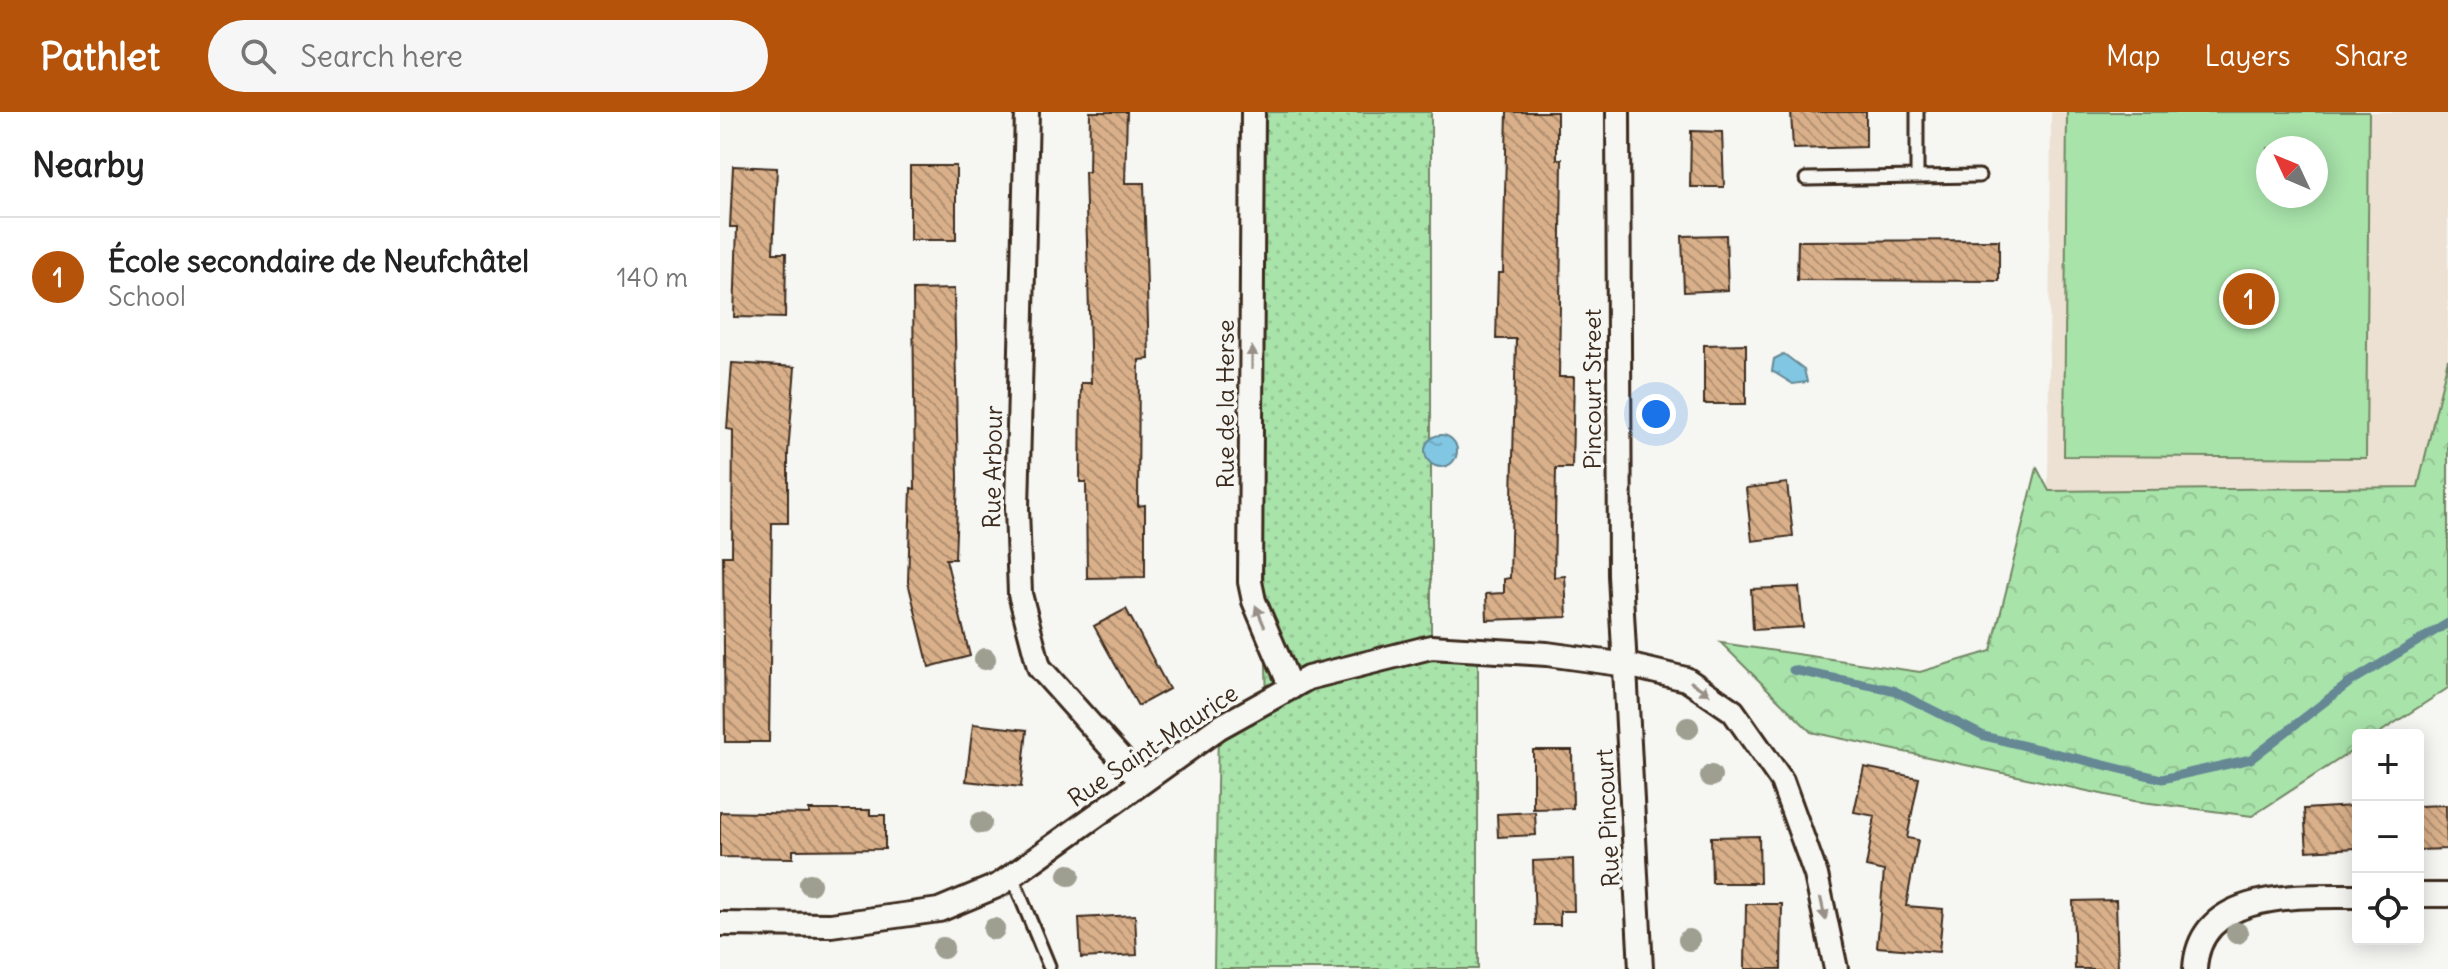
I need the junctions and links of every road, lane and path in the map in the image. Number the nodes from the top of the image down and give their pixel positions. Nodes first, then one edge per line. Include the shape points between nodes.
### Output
1 (1027, 112) edge
2 (1253, 112) edge
3 (1618, 112) edge
4 (1917, 112) edge
5 (1979, 176) dead end
6 (1917, 177) junction
7 (1806, 179) dead end
8 (1627, 665) junction
9 (1291, 688) junction
10 (1141, 781) junction
11 (1012, 876) junction
12 (2424, 895) edge
13 (2448, 895) edge
14 (2352, 896) edge
15 (720, 924) edge
16 (1049, 966) dead end
17 (1641, 969) edge
18 (1836, 969) edge
19 (2195, 969) edge

1 - 10 street, Rue Arbour via 1017,508 1020,594 1039,667
9 -> 2 street, Rue de la Herse via 1250,582
3 - 8 street, Pincourt Street via 1620,575
4 - 6 lane
5 - 6 lane
6 - 7 lane
8 - 9 street, Rue Saint-Maurice via 1431,647 1308,678
8 - 17 street, Rue Pincourt
8 -> 18 street, Rue Saint-Maurice via 1686,679 1733,711 1782,781 1816,875
9 - 10 street, Rue Saint-Maurice via 1218,728
10 - 11 street, Rue Saint-Maurice
11 - 15 street, Rue Saint-Maurice via 939,910 831,925
11 - 16 lane
12 - 13 street
14 - 19 street via 2252,901 2202,934

